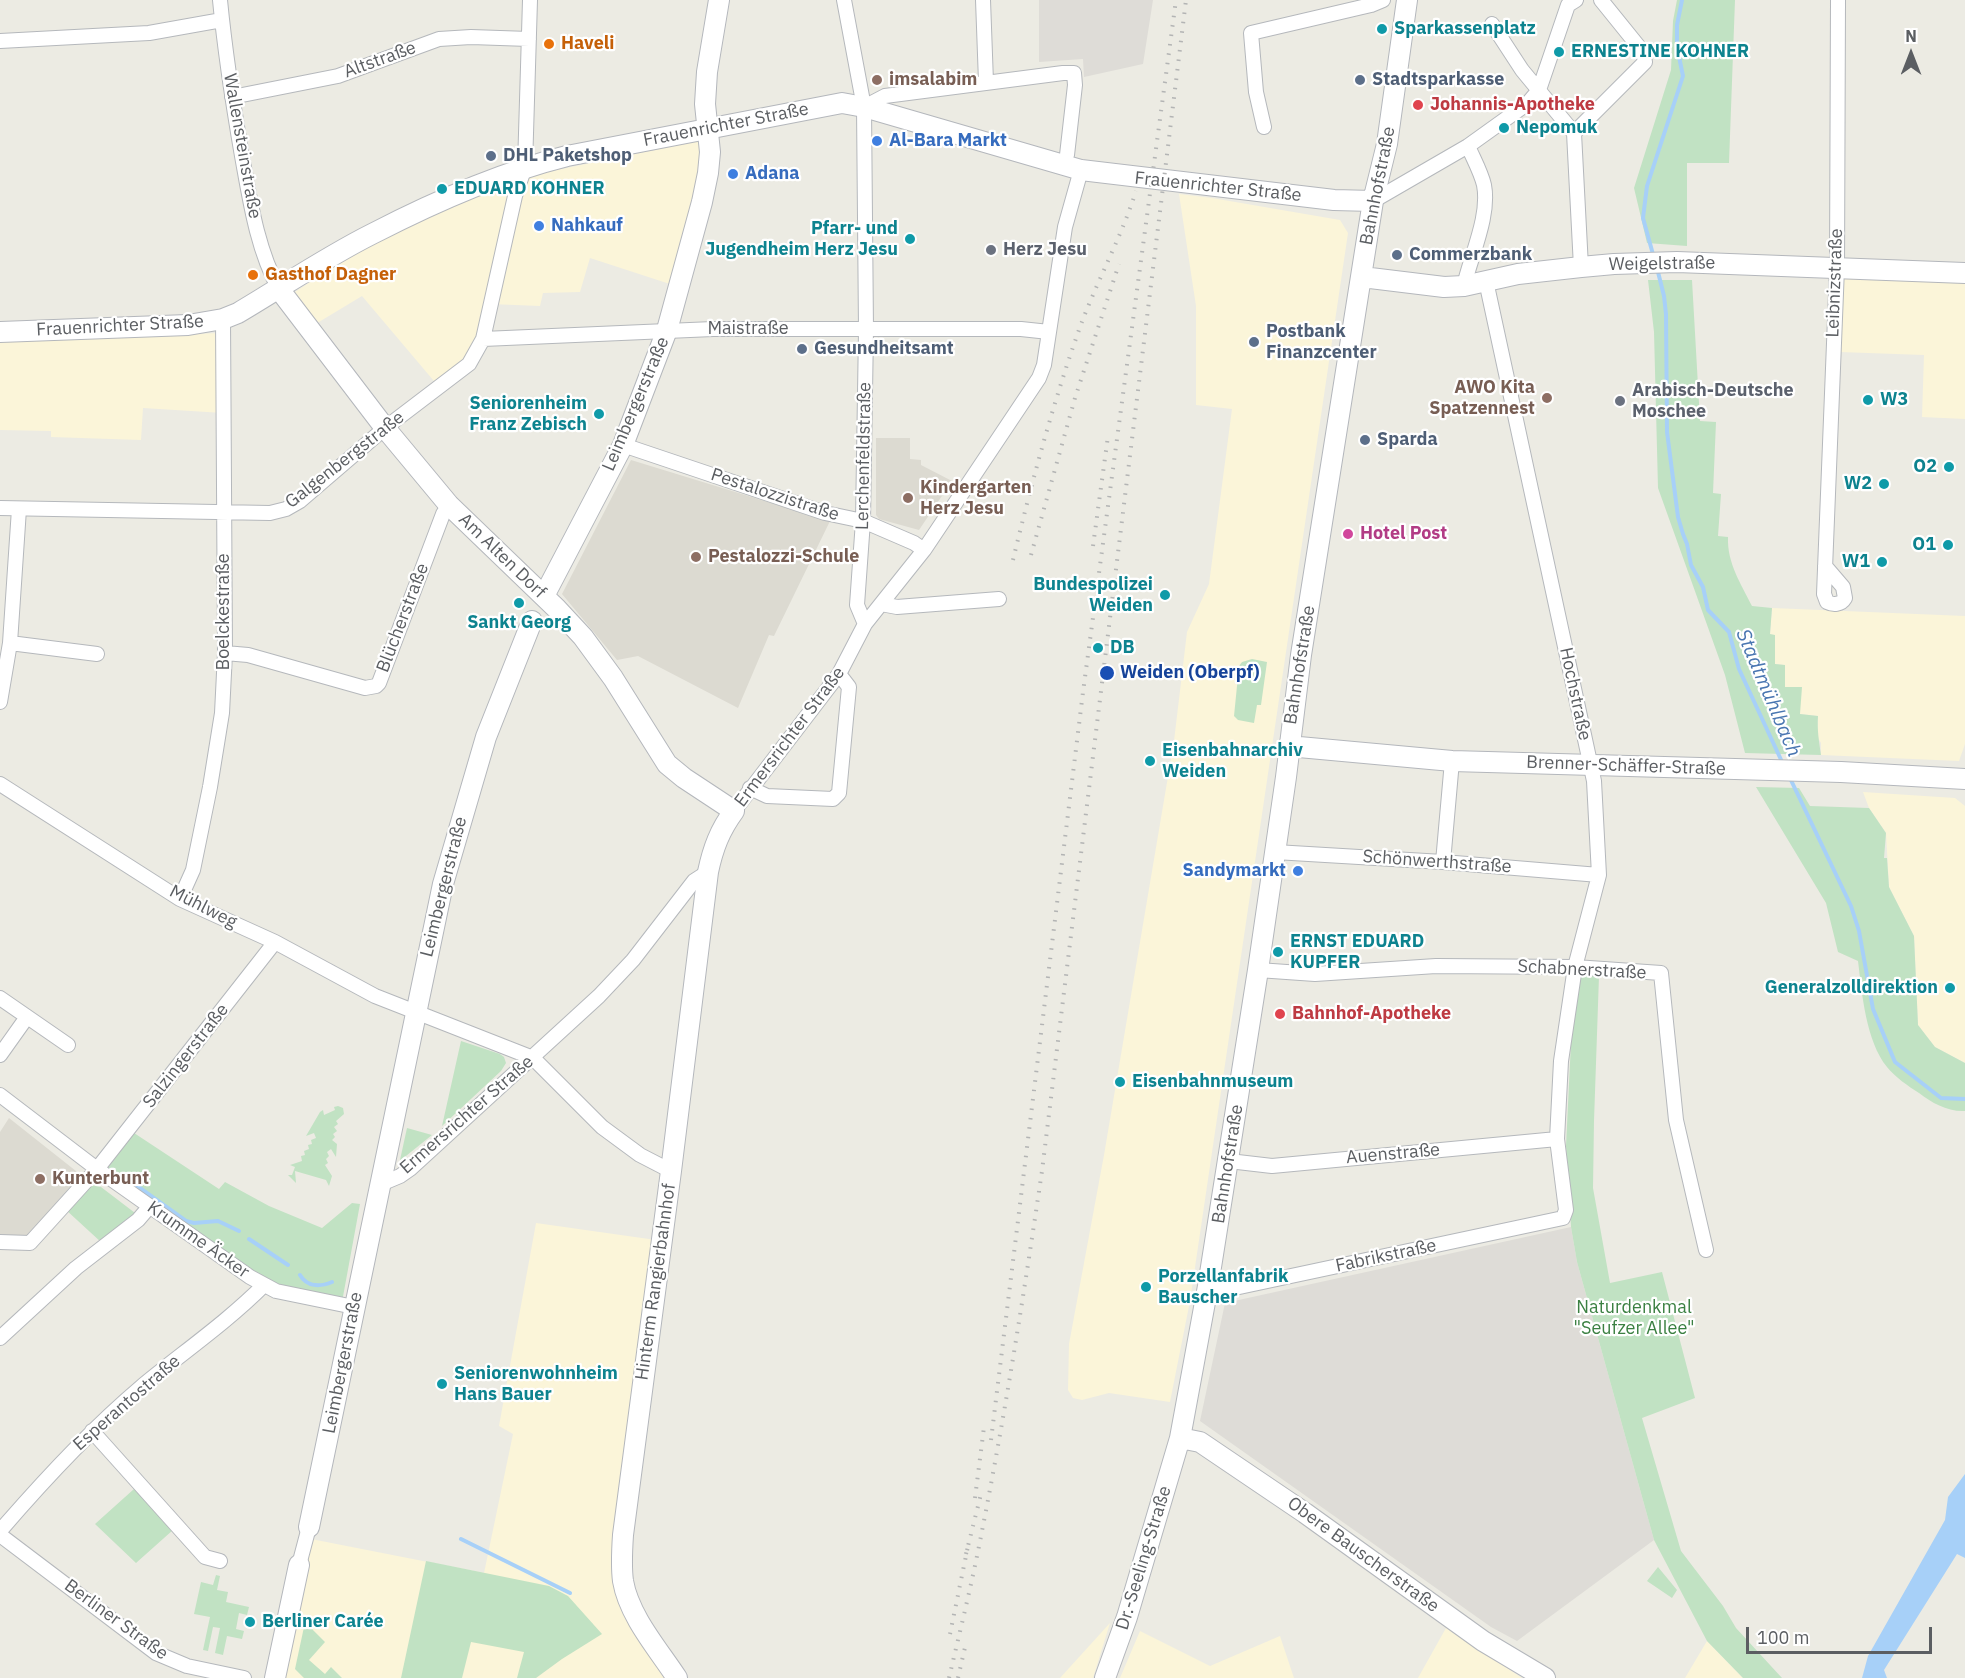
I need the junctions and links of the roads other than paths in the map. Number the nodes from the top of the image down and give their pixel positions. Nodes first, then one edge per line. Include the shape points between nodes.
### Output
1 (220, 0) edge
2 (530, 0) edge
3 (718, 0) edge
4 (844, 0) edge
5 (982, 0) edge
6 (1383, 0) edge
7 (1407, 0) edge
8 (1576, 0) edge
9 (1600, 0) edge
10 (1838, 0) edge
11 (222, 20) junction
12 (1492, 24) dead end
13 (529, 39) junction
14 (0, 40) edge
15 (986, 82) junction
16 (1539, 90) junction
17 (232, 97) junction
18 (864, 107) junction
19 (1264, 127) dead end
20 (708, 129) junction
21 (1574, 133) junction
22 (1468, 146) junction
23 (1067, 155) dead end
24 (525, 167) junction
25 (1081, 170) junction
26 (1373, 201) junction
27 (1581, 267) junction
28 (1837, 268) junction
29 (1965, 273) edge
30 (1362, 277) junction
31 (1486, 281) junction
32 (1464, 286) junction
33 (279, 289) junction
34 (223, 319) junction
35 (667, 330) junction
36 (866, 330) junction
37 (1049, 332) junction
38 (0, 333) edge
39 (483, 339) junction
40 (385, 428) junction
41 (623, 445) junction
42 (449, 505) junction
43 (0, 508) edge
44 (19, 509) junction
45 (223, 514) junction
46 (863, 521) junction
47 (924, 550) junction
48 (1825, 566) dead end
49 (544, 596) junction
50 (999, 599) dead end
51 (881, 604) junction
52 (532, 621) joint
53 (865, 624) junction
54 (10, 644) junction
55 (225, 653) junction
56 (97, 654) dead end
57 (839, 674) junction
58 (0, 702) edge
59 (1288, 746) junction
60 (1452, 760) junction
61 (1590, 765) junction
62 (1965, 779) edge
63 (0, 784) edge
64 (750, 788) junction
65 (734, 811) junction
66 (1275, 852) junction
67 (1443, 862) junction
68 (708, 872) junction
69 (1599, 875) junction
70 (180, 899) junction
71 (275, 942) junction
72 (1575, 967) junction
73 (1258, 970) junction
74 (0, 998) edge
75 (416, 1011) junction
76 (27, 1017) junction
77 (68, 1045) dead end
78 (0, 1055) edge
79 (533, 1058) junction
80 (0, 1095) edge
81 (1557, 1139) junction
82 (1229, 1161) junction
83 (97, 1169) junction
84 (671, 1171) junction
85 (381, 1184) junction
86 (150, 1206) junction
87 (1563, 1218) joint
88 (0, 1242) edge
89 (1706, 1250) dead end
90 (264, 1285) junction
91 (1208, 1286) junction
92 (354, 1306) junction
93 (0, 1338) edge
94 (92, 1431) junction
95 (1180, 1438) junction
96 (309, 1527) joint
97 (0, 1533) edge
98 (220, 1561) dead end
99 (299, 1565) joint
100 (244, 1678) edge
101 (275, 1678) edge
102 (677, 1678) edge
103 (1105, 1678) edge
104 (1545, 1678) edge

1 - 11 street, Wallensteinstraße
2 - 13 street, Galgenbergstraße
3 - 20 street, Leimbergerstraße via 707,72
4 - 18 street, Lerchenfeldstraße
5 - 15 street
6 - 19 street via 1251,33 1256,92
7 - 26 street, Bahnhofstraße via 1388,138
8 - 16 street via 1568,5
9 - 21 street via 1643,52 1646,62
10 - 28 street, Leibnizstraße
11 - 14 street via 149,33
11 - 17 street, Wallensteinstraße
12 - 16 street
13 - 17 street, Altstraße via 438,39 338,76
13 - 24 street, Galgenbergstraße
15 - 18 street via 885,96
15 - 23 street via 1074,73
16 - 21 street
16 - 22 street via 1528,103
17 - 33 street, Wallensteinstraße via 260,239 270,274
18 - 20 street, Frauenrichter Straße via 842,103
18 - 25 street, Frauenrichter Straße
18 - 36 street, Lerchenfeldstraße
20 - 24 street, Frauenrichter Straße
20 - 35 street, Leimbergerstraße via 710,152 704,192
21 - 27 street
22 - 26 street
22 - 32 street via 1484,186 1483,224
24 - 33 street, Frauenrichter Straße via 371,234
24 - 39 street, Galgenbergstraße
25 - 26 street, Frauenrichter Straße via 1334,200
25 - 37 street, Ermersrichter Straße via 1065,227
26 - 30 street, Bahnhofstraße
27 - 28 street, Weigelstraße via 1677,262
27 - 31 street, Weigelstraße
28 - 29 street, Weigelstraße
28 - 48 street, Leibnizstraße
30 - 32 street, Weigelstraße
30 - 59 street, Bahnhofstraße
31 - 32 street, Weigelstraße
31 - 61 street, Hochstraße
33 - 34 street, Frauenrichter Straße
33 - 40 street, Am Alten Dorf
34 - 38 street, Frauenrichter Straße via 188,325
34 - 45 street, Boelckestraße
35 - 36 street, Maistraße
35 - 39 street, Maistraße
35 - 41 street, Leimbergerstraße
36 - 37 street, Maistraße
36 - 46 street, Lerchenfeldstraße
37 - 47 street, Ermersrichter Straße via 1039,378
39 - 40 street, Galgenbergstraße via 469,364
40 - 42 street, Am Alten Dorf
40 - 45 street, Galgenbergstraße via 286,510
41 - 46 street, Pestalozzistraße via 825,513
41 - 49 street, Leimbergerstraße
42 - 49 street, Am Alten Dorf
42 - 55 street, Blücherstraße via 376,686 365,688 248,655
43 - 44 street, Galgenbergstraße
44 - 45 street, Galgenbergstraße
44 - 54 street
45 - 55 street, Boelckestraße
46 - 47 street, Pestalozzistraße
46 - 53 street, Lerchenfeldstraße via 857,605
47 - 51 street, Ermersrichter Straße
49 - 52 street, Leimbergerstraße
49 - 65 street, Am Alten Dorf via 598,656 667,764
50 - 51 street via 897,607
51 - 53 street, Ermersrichter Straße
52 - 75 street, Leimbergerstraße via 486,737 453,846
53 - 57 street, Ermersrichter Straße
54 - 56 street
54 - 58 street
55 - 70 street, Boelckestraße via 222,713 210,787 193,870
57 - 64 street, Ermersrichter Straße
57 - 64 street via 849,687 839,793 834,799 767,796
59 - 60 street, Brenner-Schäffer-Straße
59 - 66 street, Bahnhofstraße
60 - 61 street, Brenner-Schäffer-Straße
60 - 67 street
61 - 62 street, Brenner-Schäffer-Straße
61 - 69 street, Hochstraße
63 - 70 street, Mühlweg
64 - 65 street, Ermersrichter Straße
65 - 68 street, Ermersrichter Straße via 713,846
66 - 67 street, Schönwerthstraße
66 - 73 street, Bahnhofstraße
67 - 69 street, Schönwerthstraße
68 - 79 street, Ermersrichter Straße via 694,881 633,960
68 - 84 street, Hinterm Rangierbahnhof
69 - 72 street, Hochstraße
70 - 71 street, Mühlweg
71 - 75 street, Mühlweg via 375,996
71 - 83 street, Salzingerstraße
72 - 73 street, Schabnerstraße via 1436,966 1315,974
72 - 81 street, Hochstraße via 1561,1061
72 - 89 street, Schabnerstraße via 1661,973 1676,1120
73 - 82 street, Bahnhofstraße
74 - 76 street
75 - 79 street, Mühlweg
75 - 85 street, Leimbergerstraße
76 - 77 street
76 - 78 street
79 - 84 street via 602,1127 640,1155
79 - 85 street, Ermersrichter Straße via 410,1169
80 - 83 street, Krumme Äcker
81 - 82 street, Auenstraße via 1272,1166
81 - 87 street, Hochstraße via 1566,1210
82 - 91 street, Bahnhofstraße
83 - 86 street, Krumme Äcker
83 - 88 street, Salzingerstraße via 30,1243
84 - 102 street, Hinterm Rangierbahnhof via 622,1551 626,1593 636,1616
85 - 92 street, Leimbergerstraße
86 - 90 street, Krumme Äcker
86 - 93 street
87 - 91 street, Fabrikstraße via 1230,1289
90 - 92 street, Krumme Äcker via 276,1291
90 - 94 street, Esperantostraße
91 - 95 street, Bahnhofstraße
92 - 96 street, Leimbergerstraße
94 - 97 street, Esperantostraße
94 - 98 street via 205,1557
95 - 103 street, Dr.-Seeling-Straße
95 - 104 street, Obere Bauscherstraße via 1200,1442 1483,1641
96 - 99 street, Leimbergerstraße
97 - 100 street, Berliner Straße via 156,1653 187,1666
99 - 101 street, Leimbergerstraße

